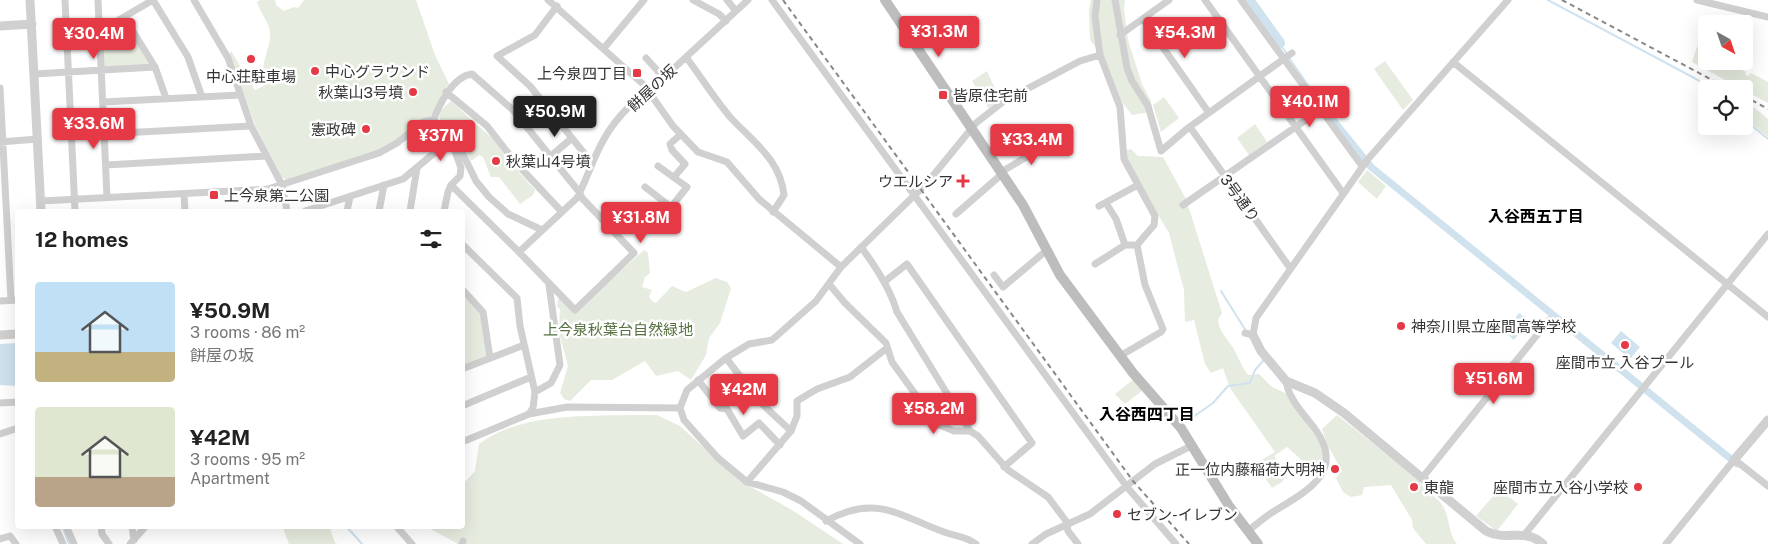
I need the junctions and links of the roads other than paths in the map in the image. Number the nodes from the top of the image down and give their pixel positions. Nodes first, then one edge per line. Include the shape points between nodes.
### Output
1 (30, 0) edge
2 (65, 0) edge
3 (98, 0) edge
4 (153, 0) edge
5 (194, 0) edge
6 (548, 0) edge
7 (644, 0) edge
8 (693, 0) edge
9 (727, 0) edge
10 (748, 0) edge
11 (772, 0) edge
12 (885, 0) edge
13 (1097, 0) edge
14 (1115, 0) edge
15 (1169, 0) edge
16 (1205, 0) edge
17 (1241, 0) edge
18 (1508, 0) edge
19 (1698, 0) edge
20 (557, 6) junction
21 (736, 11) junction
22 (1768, 17) edge
23 (124, 18) junction
24 (1143, 19) junction
25 (726, 21) junction
26 (32, 24) junction
27 (0, 26) edge
28 (100, 31) junction
29 (1120, 35) junction
30 (604, 48) junction
31 (1099, 52) junction
32 (1288, 55) junction
33 (686, 57) junction
34 (646, 58) dead end
35 (1453, 62) junction
36 (155, 67) junction
37 (101, 70) junction
38 (69, 72) junction
39 (34, 74) junction
40 (1259, 76) junction
41 (664, 78) junction
42 (0, 88) edge
43 (648, 89) junction
44 (446, 92) junction
45 (240, 95) junction
46 (202, 97) junction
47 (166, 98) junction
48 (103, 102) junction
49 (1320, 110) junction
50 (1209, 113) junction
51 (433, 121) junction
52 (251, 126) junction
53 (1190, 127) junction
54 (1296, 127) junction
55 (972, 129) junction
56 (104, 134) junction
57 (681, 134) junction
58 (572, 138) junction
59 (38, 139) junction
60 (451, 139) junction
61 (1, 142) edge
62 (1052, 142) dead end
63 (266, 156) junction
64 (551, 156) junction
65 (592, 164) junction
66 (1364, 164) junction
67 (106, 165) junction
68 (658, 166) dead end
69 (417, 168) junction
70 (1001, 173) junction
71 (1224, 176) junction
72 (674, 177) junction
73 (282, 185) junction
74 (384, 185) junction
75 (451, 185) junction
76 (1138, 185) junction
77 (645, 187) dead end
78 (580, 193) junction
79 (1343, 193) junction
80 (184, 194) junction
81 (914, 194) junction
82 (107, 197) junction
83 (350, 197) junction
84 (74, 199) junction
85 (41, 201) junction
86 (1183, 205) dead end
87 (671, 207) junction
88 (41, 209) edge
89 (75, 209) edge
90 (184, 209) edge
91 (287, 209) edge
92 (319, 209) edge
93 (347, 209) edge
94 (378, 209) edge
95 (410, 209) edge
96 (445, 209) edge
97 (630, 211) dead end
98 (562, 212) junction
99 (773, 212) junction
100 (956, 214) dead end
101 (542, 230) junction
102 (1768, 234) edge
103 (1125, 245) junction
104 (1137, 245) junction
105 (465, 247) edge
106 (861, 247) junction
107 (1047, 250) junction
108 (520, 252) junction
109 (1095, 264) dead end
110 (841, 267) junction
111 (1290, 268) junction
112 (994, 275) dead end
113 (884, 282) junction
114 (549, 284) junction
115 (829, 284) junction
116 (1727, 285) junction
117 (465, 292) edge
118 (14, 300) edge
119 (0, 301) edge
120 (1768, 317) edge
121 (1549, 320) dead end
122 (15, 334) edge
123 (1249, 334) joint
124 (0, 335) edge
125 (524, 345) junction
126 (887, 348) junction
127 (1120, 356) junction
128 (490, 358) junction
129 (726, 358) junction
130 (465, 368) edge
131 (531, 377) junction
132 (698, 380) junction
133 (1286, 381) junction
134 (535, 392) junction
135 (15, 402) edge
136 (0, 403) edge
137 (465, 405) edge
138 (680, 408) junction
139 (528, 414) junction
140 (1768, 420) edge
141 (15, 429) edge
142 (791, 431) junction
143 (970, 431) junction
144 (0, 434) edge
145 (465, 441) edge
146 (1193, 444) junction
147 (780, 445) junction
148 (1733, 461) junction
149 (1004, 466) junction
150 (1423, 477) junction
151 (747, 482) junction
152 (1768, 486) edge
153 (1127, 487) junction
154 (826, 520) junction
155 (1067, 526) junction
156 (56, 529) edge
157 (67, 529) edge
158 (101, 529) edge
159 (132, 529) edge
160 (143, 529) edge
161 (398, 529) edge
162 (1248, 531) junction
163 (1525, 534) junction
164 (0, 539) edge
165 (132, 542) edge
166 (16, 544) edge
167 (63, 544) edge
168 (74, 544) edge
169 (108, 544) edge
170 (411, 544) edge
171 (860, 544) edge
172 (976, 544) edge
173 (1032, 544) edge
174 (1078, 544) edge
175 (1176, 544) edge
176 (1258, 544) edge
177 (1543, 544) edge
178 (1666, 544) edge

1 - 26 street
2 - 38 street
3 - 28 street
4 - 23 street
4 - 46 street via 188,57
5 - 45 street via 228,58
6 - 20 street
7 - 30 street
8 - 25 street
9 - 21 street
10 - 21 street, 餅屋の坂
11 - 81 street
12 - 55 main road
13 - 31 street via 1095,16
14 - 29 street
15 - 24 street
16 - 40 street
17 - 32 street
18 - 35 street
19 - 22 street
20 - 30 street
20 - 58 street via 535,35 497,56 530,86
21 - 25 street, 餅屋の坂
23 - 28 street
23 - 36 street
24 - 29 street
24 - 50 street
25 - 33 street, 餅屋の坂
26 - 27 street
26 - 39 street
28 - 37 street
29 - 53 street via 1127,68 1148,106 1161,151
30 - 43 street
31 - 55 street via 1004,101
31 - 76 street via 1120,107 1124,159
32 - 40 street
32 - 49 street
33 - 41 street, 餅屋の坂
33 - 99 street via 729,116 775,164 784,195
34 - 41 street
35 - 66 street
35 - 116 street
36 - 37 street
36 - 47 street
37 - 38 street
37 - 48 street
38 - 39 street
38 - 84 street
39 - 59 street
40 - 50 street
40 - 54 street
41 - 43 street, 餅屋の坂
42 - 61 street
43 - 57 street
43 - 65 street, 餅屋の坂 via 605,137
44 - 51 street
44 - 64 street via 470,74 506,103
44 - 98 street via 487,126
45 - 46 street
45 - 52 street
46 - 47 street
47 - 48 street
48 - 56 street
49 - 54 street
49 - 66 street
50 - 53 street
51 - 60 street via 440,124
51 - 73 street via 423,122 379,153
52 - 56 street
52 - 63 street
53 - 71 street, 3号通り
54 - 71 street
54 - 79 street
55 - 70 main road
55 - 81 street
56 - 67 street
57 - 72 street via 670,144 684,164
57 - 99 street via 703,154 727,162
58 - 64 street
58 - 65 street
59 - 61 street
59 - 85 street
60 - 69 street
60 - 75 street via 461,168 460,176
60 - 101 street via 459,146 482,190 508,214
61 - 118 street
62 - 70 street
63 - 67 street
63 - 73 street
64 - 78 street
65 - 78 street, 餅屋の坂
66 - 79 street
67 - 82 street
68 - 72 street
69 - 74 street via 403,179
69 - 95 street
70 - 100 street
70 - 107 main road
71 - 86 street
71 - 111 street, 3号通り
72 - 87 street via 687,187
73 - 80 street
73 - 91 street
74 - 83 street
74 - 94 street
75 - 96 street
75 - 108 street
76 - 103 street via 1102,204 1116,219
76 - 104 street via 1156,220
77 - 87 street
78 - 98 street
78 - 114 street via 634,253 575,310
79 - 111 street
80 - 82 street
80 - 90 street
81 - 106 street
81 - 153 street
82 - 84 street
83 - 92 street
83 - 93 street
84 - 85 street
84 - 89 street
85 - 88 street
87 - 97 street via 654,229
98 - 101 street
99 - 110 street
101 - 108 street
102 - 116 street
103 - 104 street
103 - 109 street
104 - 127 street via 1145,285 1163,329
105 - 125 street via 517,298
106 - 110 street
106 - 113 street
107 - 112 street via 1003,287
107 - 127 main road via 1060,274
108 - 114 street
110 - 115 street
111 - 123 street
113 - 143 street via 898,312
113 - 149 street via 907,264 1032,442
114 - 134 street via 560,365 551,383
115 - 126 street via 844,303 886,342
115 - 129 street via 816,301 772,340 749,344
116 - 120 street
116 - 163 street
117 - 128 street via 483,312
118 - 119 street
121 - 150 street
122 - 124 street
123 - 133 street
125 - 128 street
125 - 131 street
126 - 142 street via 850,377 817,389 797,401 797,416
126 - 143 street via 892,362 937,424
127 - 146 main road
128 - 130 street
129 - 132 street
129 - 142 street via 760,402
131 - 134 street
131 - 137 street
132 - 138 street via 687,390
132 - 147 street via 720,408 727,409 743,436 759,424
133 - 150 street via 1324,398
133 - 162 street via 1290,395 1324,442 1326,465 1323,474 1307,491
134 - 139 street via 533,408
135 - 136 street
138 - 139 street via 567,407
138 - 151 street via 690,429
139 - 145 street
140 - 148 street
141 - 144 street
142 - 147 street
143 - 149 street
146 - 153 street via 1155,464
146 - 162 main road via 1229,506
147 - 151 street
148 - 152 street
148 - 178 street
149 - 155 street via 1048,497
150 - 163 street via 1486,531 1495,536
151 - 154 street via 792,496
153 - 155 street via 1095,511
153 - 175 street
154 - 171 street
154 - 172 street via 850,510 894,510 943,532 961,535
155 - 173 street
155 - 174 street
156 - 167 street
157 - 168 street
158 - 169 street
159 - 165 street
160 - 165 street
161 - 170 street
162 - 176 main road
163 - 177 street
164 - 166 street via 10,536

